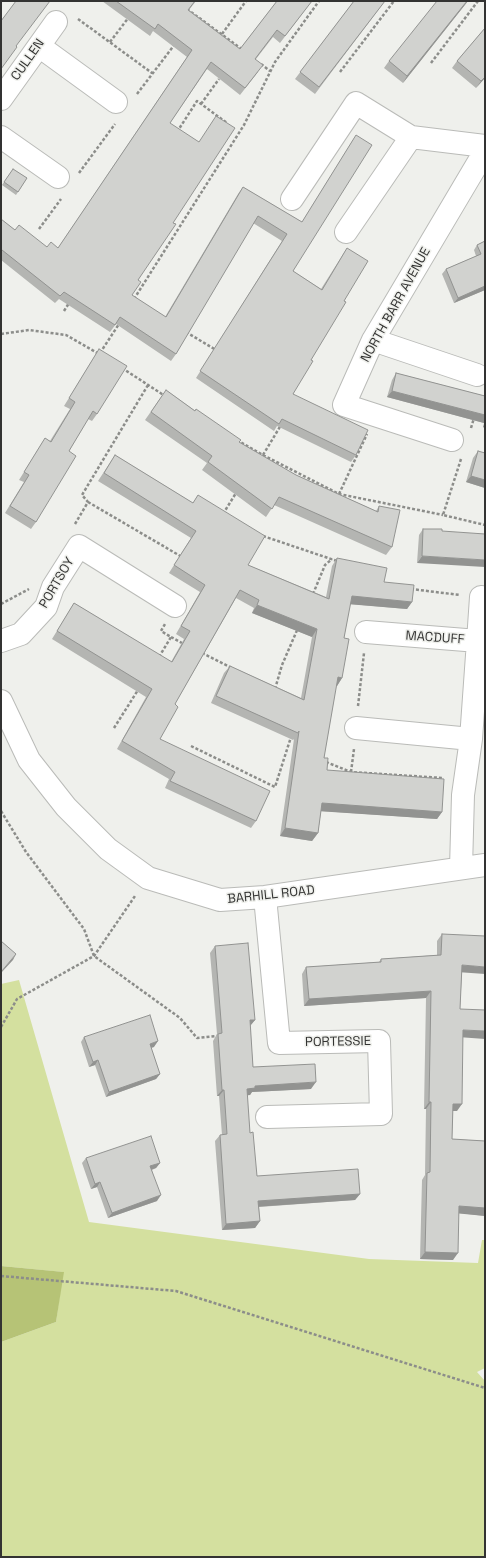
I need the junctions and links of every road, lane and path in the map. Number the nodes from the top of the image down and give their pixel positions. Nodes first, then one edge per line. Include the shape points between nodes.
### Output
1 (246, 1) edge
2 (319, 1) edge
3 (394, 1) edge
4 (478, 1) edge
5 (182, 5) edge
6 (132, 13) edge
7 (56, 22) joint
8 (222, 34) junction
9 (110, 42) junction
10 (38, 46) junction
11 (241, 49) junction
12 (239, 52) edge
13 (247, 54) edge
14 (258, 62) edge
15 (431, 63) dead end
16 (270, 71) junction
17 (340, 72) edge
18 (152, 73) dead end
19 (219, 79) edge
20 (1, 99) edge
21 (116, 102) dead end
22 (201, 104) junction
23 (233, 127) edge
24 (175, 134) edge
25 (1, 137) edge
26 (411, 137) junction
27 (485, 146) edge
28 (485, 151) edge
29 (58, 177) dead end
30 (292, 199) dead end
31 (346, 232) dead end
32 (72, 299) edge
33 (140, 304) edge
34 (64, 311) dead end
35 (121, 320) edge
36 (181, 329) edge
37 (1, 334) edge
38 (373, 340) junction
39 (100, 354) junction
40 (222, 354) edge
41 (106, 358) edge
42 (118, 366) edge
43 (477, 375) dead end
44 (148, 385) junction
45 (168, 398) edge
46 (376, 415) junction
47 (475, 416) edge
48 (282, 424) edge
49 (236, 439) edge
50 (462, 441) junction
51 (263, 455) junction
52 (237, 491) edge
53 (339, 494) junction
54 (88, 502) junction
55 (443, 515) junction
56 (221, 519) edge
57 (485, 525) edge
58 (72, 529) dead end
59 (257, 534) edge
60 (188, 560) edge
61 (34, 586) dead end
62 (410, 589) edge
63 (481, 597) joint
64 (310, 601) edge
65 (1, 604) edge
66 (175, 606) joint
67 (300, 622) edge
68 (366, 632) dead end
69 (171, 637) junction
70 (1, 641) edge
71 (478, 641) junction
72 (182, 643) edge
73 (196, 650) edge
74 (155, 663) edge
75 (236, 670) edge
76 (268, 686) edge
77 (138, 689) edge
78 (275, 689) junction
79 (282, 692) edge
80 (1, 701) edge
81 (114, 728) dead end
82 (356, 728) dead end
83 (292, 734) edge
84 (471, 739) junction
85 (191, 746) dead end
86 (285, 755) junction
87 (292, 756) dead end
88 (319, 761) edge
89 (465, 780) junction
90 (1, 812) edge
91 (485, 865) edge
92 (461, 868) junction
93 (148, 878) junction
94 (265, 897) junction
95 (94, 956) junction
96 (1, 1027) edge
97 (219, 1036) edge
98 (266, 1117) dead end
99 (1, 1276) edge
100 (485, 1388) edge

1 - 8 path
2 - 16 path
3 - 17 path
4 - 15 path
5 - 8 path
6 - 9 path
7 - 9 path via 67,10
7 - 10 street, CULLEN
8 - 11 path
9 - 18 path
10 - 20 street, CULLEN
10 - 21 street
11 - 12 path
11 - 13 path
14 - 16 path
16 - 33 path via 244,125 133,300
19 - 22 path
22 - 23 path
22 - 24 path via 197,101
25 - 29 street
26 - 27 street
26 - 30 street via 356,103
26 - 31 street
28 - 38 street, NORTH BARR AVENUE
32 - 34 path
35 - 39 path
36 - 40 path
37 - 39 path via 29,330 66,335
38 - 43 street
38 - 46 street, NORTH BARR AVENUE via 344,405
39 - 41 path
42 - 44 path
44 - 45 path
44 - 54 path via 82,494
46 - 50 street, NORTH BARR AVENUE
46 - 53 path
47 - 50 path
48 - 51 path
49 - 51 path
50 - 55 path
51 - 53 path
52 - 56 path
53 - 55 path
54 - 58 path
54 - 60 path
55 - 57 path
59 - 64 path via 332,559 325,565
61 - 65 path
62 - 63 path
63 - 71 street
66 - 69 path via 161,631
66 - 70 street, PORTSOY via 79,546 53,587 46,607 21,634
67 - 78 path
68 - 71 street, MACDUFF
69 - 72 path
69 - 74 path
71 - 84 street, MACDUFF
73 - 75 path
76 - 78 path
77 - 81 path
78 - 79 path
80 - 93 street, BARHILL ROAD via 29,760 66,806 108,849
82 - 84 street
83 - 86 path
84 - 89 street, MACDUFF
85 - 86 path via 275,787
86 - 87 path
88 - 89 path via 351,772
89 - 92 street, MACDUFF
90 - 95 path via 26,852 84,930
91 - 92 street, BARHILL ROAD
92 - 94 street, BARHILL ROAD
93 - 94 street, BARHILL ROAD via 220,900
93 - 95 path
94 - 98 street, PORTESSIE via 279,1043 379,1041 381,1114
95 - 96 path via 17,999
95 - 97 path via 180,1018 197,1038
99 - 100 path via 176,1291

